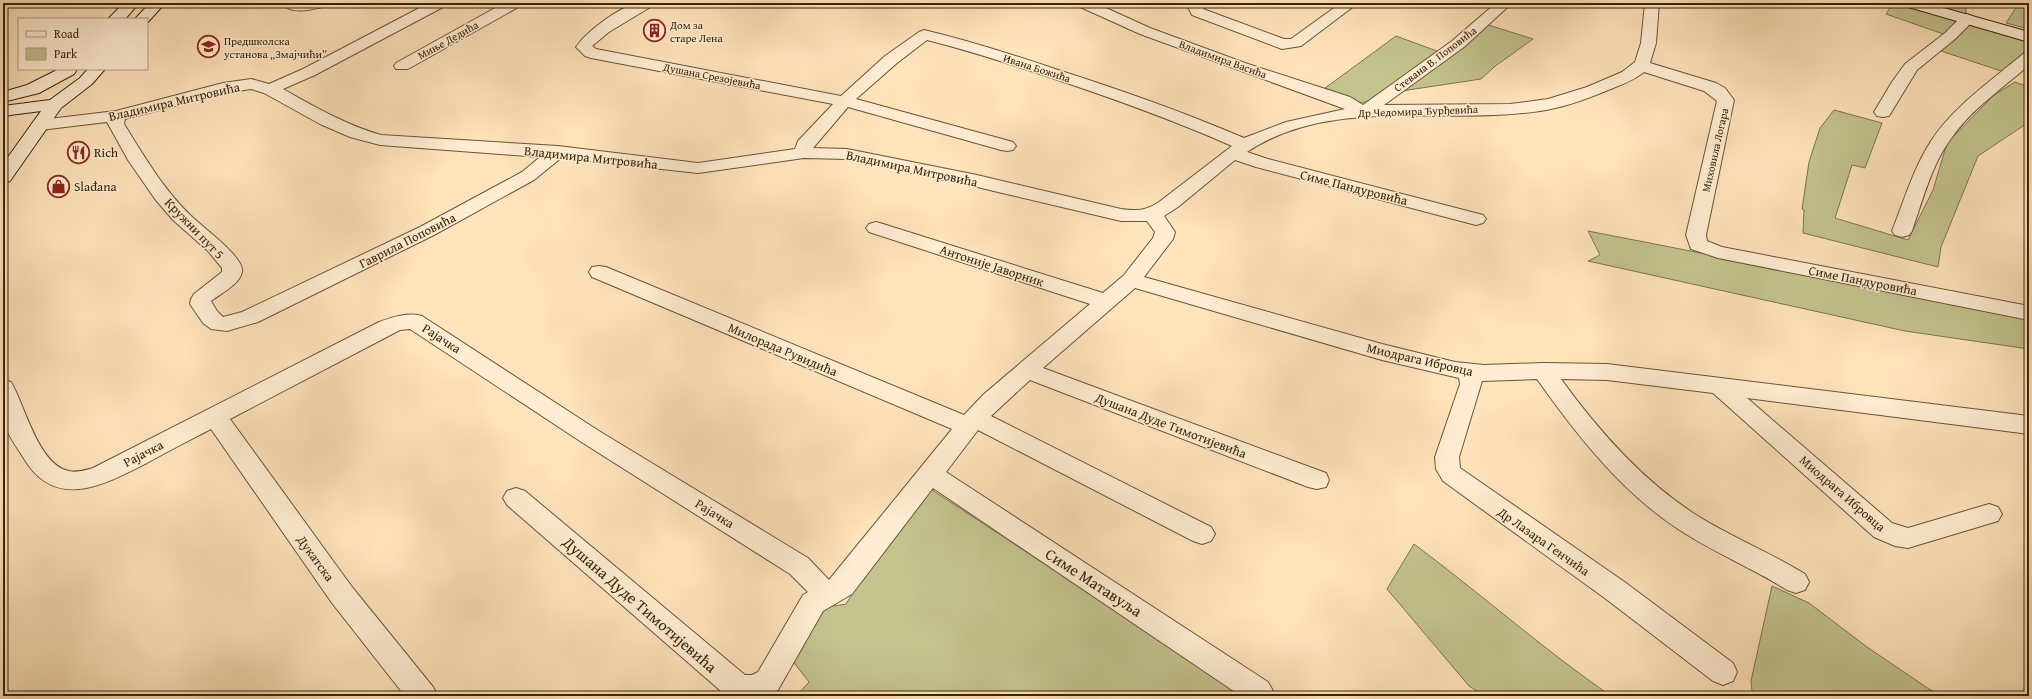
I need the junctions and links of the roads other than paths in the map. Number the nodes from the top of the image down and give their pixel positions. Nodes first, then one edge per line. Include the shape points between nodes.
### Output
1 (132, 3) edge
2 (158, 3) edge
3 (289, 3) edge
4 (322, 3) edge
5 (440, 3) edge
6 (515, 3) edge
7 (647, 3) edge
8 (1083, 3) edge
9 (1351, 3) edge
10 (1505, 3) edge
11 (1652, 3) edge
12 (1910, 3) edge
13 (1198, 4) edge
14 (117, 18) edge
15 (144, 18) edge
16 (1967, 19) junction
17 (2029, 37) edge
18 (2029, 57) edge
19 (402, 66) dead end
20 (1642, 66) junction
21 (69, 70) edge
22 (96, 70) edge
23 (270, 89) junction
24 (3, 97) edge
25 (3, 101) edge
26 (843, 101) junction
27 (55, 104) junction
28 (3, 111) edge
29 (1364, 112) junction
30 (1883, 112) dead end
31 (3, 116) edge
32 (116, 116) junction
33 (40, 125) junction
34 (1007, 146) dead end
35 (1240, 149) junction
36 (558, 151) junction
37 (804, 153) junction
38 (3, 177) edge
39 (1150, 214) junction
40 (1476, 218) dead end
41 (876, 228) dead end
42 (1902, 231) dead end
43 (1698, 245) joint
44 (599, 272) dead end
45 (1131, 280) junction
46 (1107, 302) junction
47 (2029, 313) edge
48 (250, 317) joint
49 (1026, 370) junction
50 (1543, 371) junction
51 (1470, 372) junction
52 (1718, 385) junction
53 (3, 388) edge
54 (215, 416) junction
55 (971, 422) junction
56 (2029, 426) edge
57 (930, 474) junction
58 (1316, 480) dead end
59 (516, 498) dead end
60 (1989, 514) dead end
61 (1202, 534) dead end
62 (1796, 582) dead end
63 (825, 595) junction
64 (1723, 672) dead end
65 (1258, 691) dead end
66 (424, 696) edge

1 - 14 street
2 - 15 street
3 - 4 street via 302,7
5 - 23 street via 309,72
6 - 19 street, Миње Дедића
7 - 26 street, Душана Срезојевића via 614,22 584,47 592,53
8 - 29 street, Владимира Васића via 1145,31 1239,66 1344,100
9 - 13 street via 1295,43 1282,44 1197,12 1195,9
10 - 29 street, Стевана В. Поповића via 1458,44
11 - 20 street via 1648,48
12 - 16 street
16 - 17 street
16 - 30 street via 1911,67
18 - 42 street via 1970,108 1948,131 1923,175
20 - 29 street, Др Чедомира Ђурђевића via 1582,95 1540,106
20 - 43 street, Миховила Логара via 1710,87 1724,95 1726,100 1696,235
21 - 24 street via 33,89
21 - 27 street
22 - 27 street via 86,81
23 - 32 street, Владимира Митровића via 251,84 234,86
23 - 36 street, Владимира Митровића via 326,120 380,140
25 - 27 street via 31,100
26 - 34 street
26 - 35 street, Ивана Божића via 894,55 924,35 1011,59 1178,117
26 - 37 street, Ивана Божића via 804,145
27 - 28 street
27 - 33 street
29 - 35 street, Др Чедомира Ђурђевића via 1310,120 1267,134
31 - 33 street
32 - 33 street, Владимира Митровића
32 - 48 street, Кружни пут 5 via 115,124 155,185 180,215 232,268 229,277 204,294 201,304 214,322 236,321
33 - 38 street
35 - 39 street, Др Чедомира Ђурђевића via 1169,204
35 - 40 street, Симе Пандуровића via 1262,163
36 - 37 street, Владимира Митровића via 698,168
36 - 48 street, Гаврила Поповића via 528,176 506,189 427,231
37 - 39 street, Владимира Митровића via 836,152 859,155 1121,215
39 - 45 street, Душана Дуде Тимотијевића via 1161,224 1165,232 1163,239
41 - 46 street, Антоније Јаворник
43 - 47 street, Симе Пандуровића via 1718,252
44 - 55 street, Милорада Рувидића
45 - 46 street, Душана Дуде Тимотијевића
45 - 51 street, Миодрага Ибровца via 1382,352
46 - 49 street, Душана Дуде Тимотијевића
49 - 55 street, Душана Дуде Тимотијевића
49 - 58 street, Душана Дуде Тимотијевића
50 - 51 street, Миодрага Ибровца
50 - 52 street, Миодрага Ибровца via 1607,372
50 - 62 street via 1618,466 1657,500 1712,537 1779,570
51 - 64 street, Др Лазара Генчића via 1471,384 1447,457 1448,471 1616,591
52 - 56 street, Миодрага Ибровца
52 - 60 street, Миодрага Ибровца via 1883,530 1895,536 1908,538
53 - 54 street, Рајачка via 24,438 43,467 51,475 65,480 80,481 102,475
54 - 63 street, Рајачка via 387,327 414,321 591,437 799,566 816,581
54 - 66 street, Дукатска via 342,594
55 - 57 street, Душана Дуде Тимотијевића
55 - 61 street
57 - 63 street, Душана Дуде Тимотијевића via 842,586
57 - 65 street, Симе Матавуља
59 - 63 street, Душана Дуде Тимотијевића via 739,688 750,690 768,681 813,603

